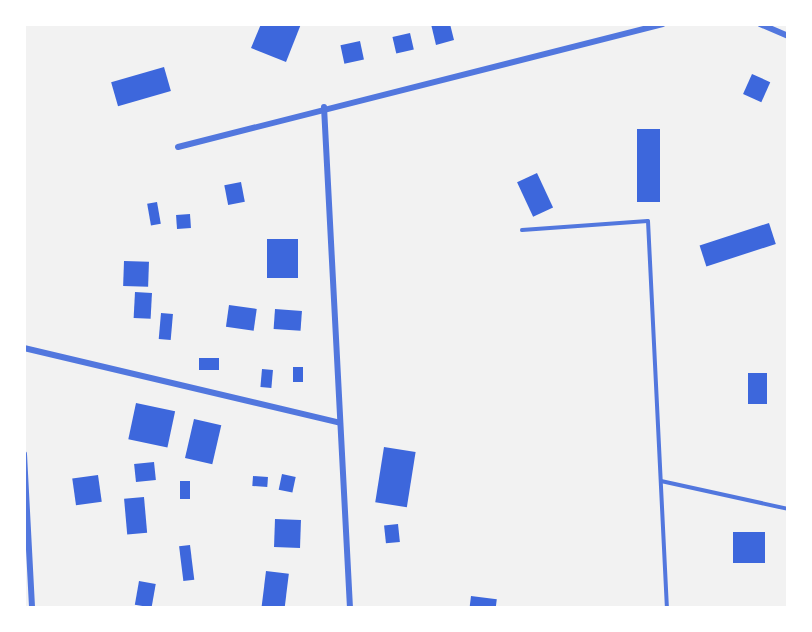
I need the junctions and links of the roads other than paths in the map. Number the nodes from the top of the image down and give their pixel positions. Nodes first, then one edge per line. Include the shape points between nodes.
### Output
1 (663, 24) edge
2 (760, 24) edge
3 (788, 36) edge
4 (324, 107) junction
5 (178, 147) dead end
6 (522, 230) dead end
7 (24, 348) edge
8 (338, 422) junction
9 (24, 454) edge
10 (661, 481) junction
11 (788, 509) edge
12 (32, 608) edge
13 (350, 608) edge
14 (667, 608) edge

1 - 4 street
2 - 3 street
4 - 5 street
4 - 8 street
6 - 10 lane via 648,220
7 - 8 street
8 - 13 street
9 - 12 street
10 - 11 lane
10 - 14 lane

